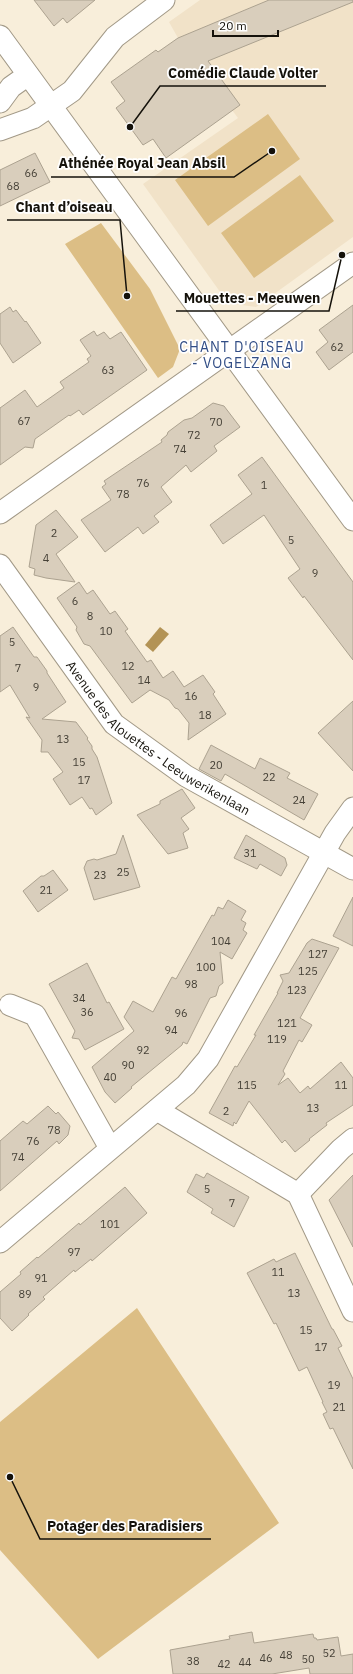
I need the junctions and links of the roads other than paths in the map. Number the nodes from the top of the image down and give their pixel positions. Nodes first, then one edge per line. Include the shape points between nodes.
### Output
1 (164, 0) edge
2 (0, 36) edge
3 (28, 75) junction
4 (0, 102) edge
5 (50, 106) junction
6 (0, 130) edge
7 (353, 263) edge
8 (229, 352) junction
9 (0, 513) edge
10 (353, 520) edge
11 (0, 565) edge
12 (353, 808) edge
13 (324, 853) junction
14 (353, 869) edge
15 (10, 1005) dead end
16 (157, 1110) junction
17 (353, 1139) edge
18 (110, 1148) junction
19 (298, 1194) junction
20 (0, 1242) edge
21 (353, 1311) edge

1 - 5 street via 115,37 72,91
2 - 3 street
3 - 4 street via 11,87
3 - 5 street
5 - 6 street via 33,118
5 - 8 street
7 - 8 street
8 - 9 street
8 - 10 street
11 - 13 street, Avenue des Alouettes - Leeuwerikenlaan via 114,724 186,776
12 - 13 street
13 - 14 street, Avenue des Alouettes - Leeuwerikenlaan
13 - 16 street via 208,1059 186,1085
15 - 18 street via 36,1015
16 - 18 street
16 - 19 street
17 - 19 street
18 - 20 street
19 - 21 street

